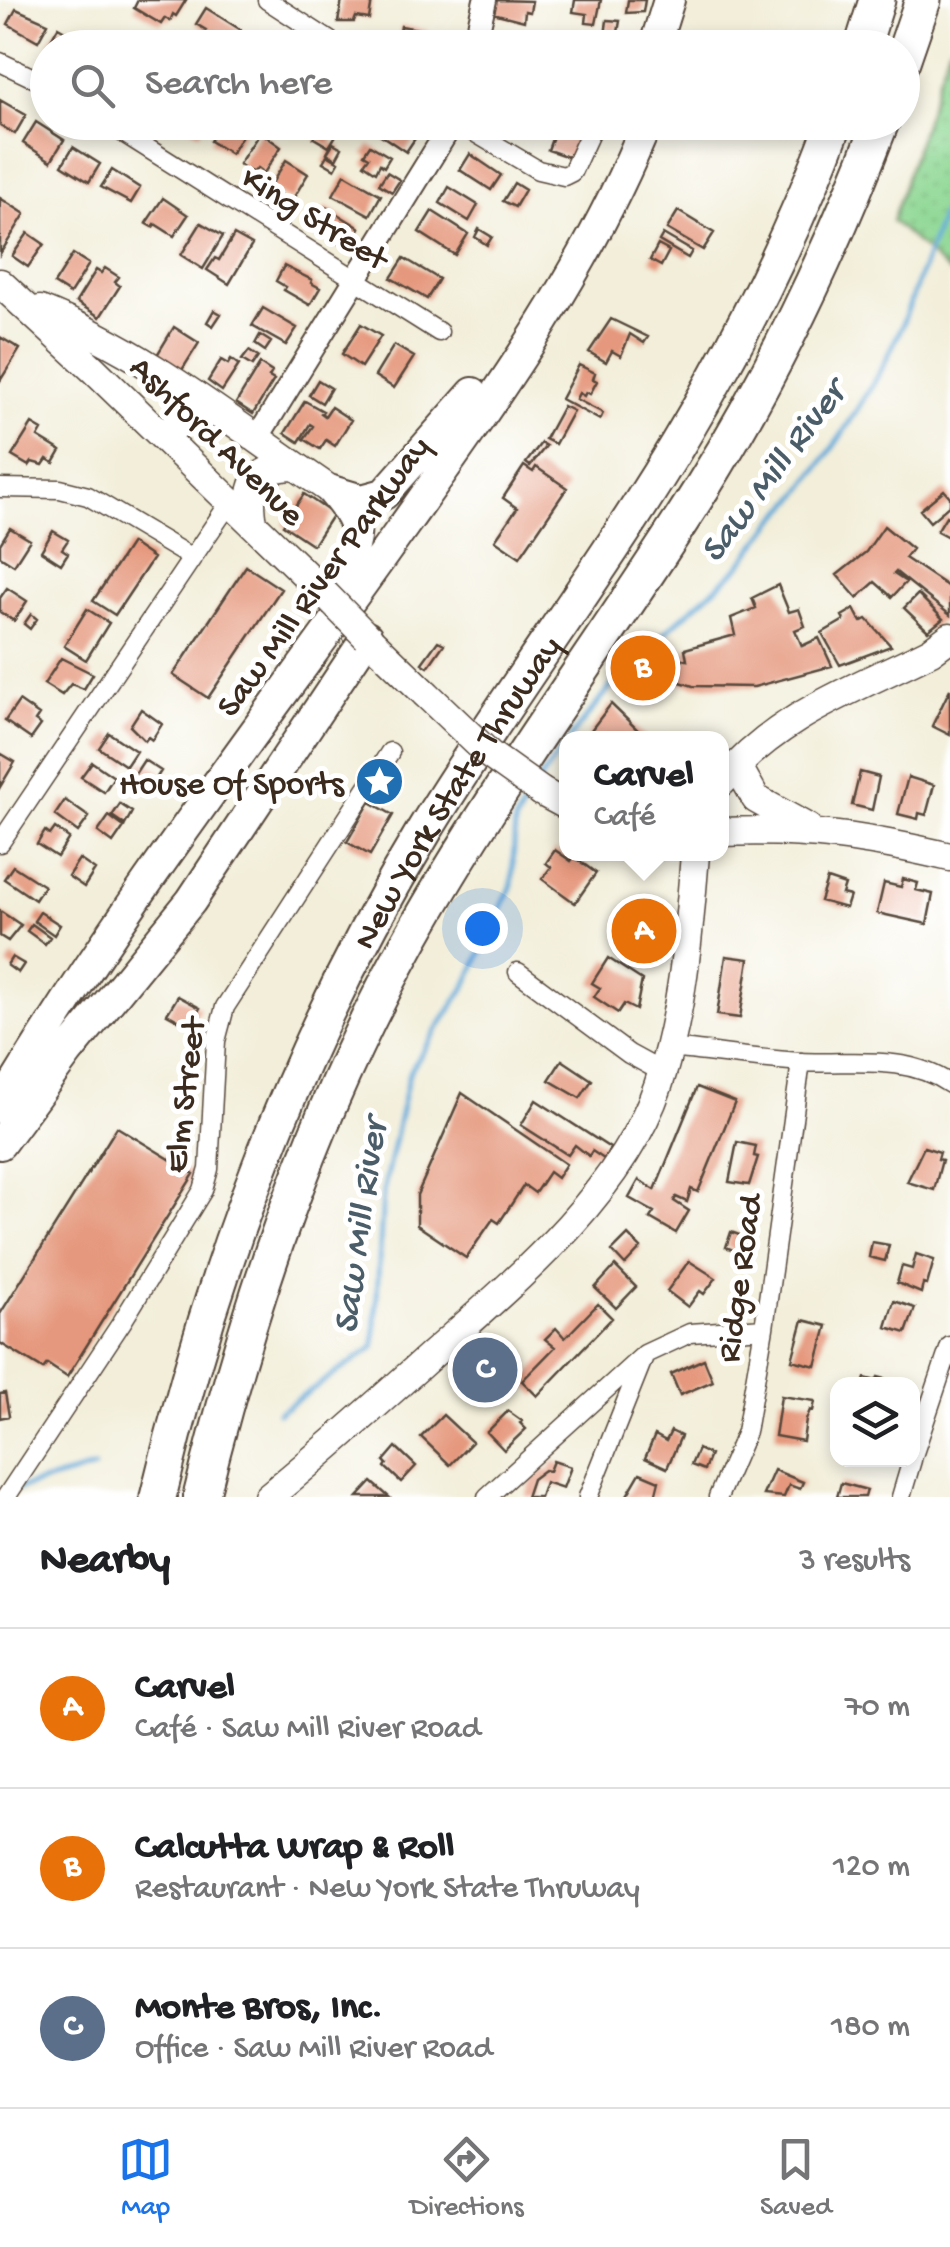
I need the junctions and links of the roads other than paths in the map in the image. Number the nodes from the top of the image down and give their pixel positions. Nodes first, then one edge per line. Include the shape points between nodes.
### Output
1 (267, 0) edge
2 (484, 0) edge
3 (669, 0) edge
4 (690, 0) edge
5 (877, 0) edge
6 (922, 0) edge
7 (313, 30) edge
8 (478, 30) edge
9 (660, 30) edge
10 (681, 30) edge
11 (868, 30) edge
12 (912, 30) edge
13 (0, 62) edge
14 (30, 76) edge
15 (135, 140) edge
16 (444, 140) edge
17 (486, 140) edge
18 (587, 140) edge
19 (616, 140) edge
20 (638, 140) edge
21 (828, 140) edge
22 (872, 140) edge
23 (357, 280) junction
24 (0, 284) edge
25 (24, 304) junction
26 (440, 332) dead end
27 (474, 392) junction
28 (220, 415) junction
29 (164, 437) junction
30 (256, 440) junction
31 (295, 466) junction
32 (0, 488) edge
33 (332, 492) junction
34 (230, 502) junction
35 (252, 524) junction
36 (192, 558) junction
37 (327, 584) junction
38 (950, 637) edge
39 (362, 644) junction
40 (390, 752) dead end
41 (729, 774) edge
42 (554, 798) edge
43 (729, 832) edge
44 (819, 832) junction
45 (178, 835) junction
46 (0, 843) edge
47 (224, 848) junction
48 (950, 857) edge
49 (695, 861) edge
50 (518, 972) dead end
51 (665, 1060) junction
52 (802, 1062) junction
53 (0, 1068) edge
54 (950, 1084) edge
55 (0, 1108) edge
56 (0, 1144) edge
57 (764, 1328) junction
58 (950, 1346) edge
59 (645, 1354) junction
60 (920, 1435) edge
61 (910, 1467) edge
62 (286, 1492) edge
63 (6, 1497) edge
64 (158, 1497) edge
65 (201, 1497) edge
66 (487, 1497) edge
67 (588, 1497) edge
68 (718, 1497) edge
69 (902, 1497) edge

1 - 7 street
2 - 8 street
3 - 9 highway
4 - 10 highway
5 - 11 highway
6 - 12 highway
13 - 14 street
15 - 23 street, King Street
16 - 23 street
17 - 18 street via 538,170 564,176
19 - 27 highway, Saw Mill River Parkway via 568,242
20 - 45 highway, Saw Mill River Parkway via 590,244 529,347
21 - 64 highway, New York State Thruway via 784,245 701,405 424,830 331,999 223,1262
22 - 65 highway, New York State Thruway via 816,275 733,436 469,839 380,996 278,1232
23 - 26 street, King Street
23 - 30 street
24 - 25 main road, Ashford Avenue
25 - 28 main road, Ashford Avenue via 106,338
25 - 29 main road, Ashford Avenue
27 - 33 highway via 384,494 362,500
27 - 37 highway, Saw Mill River Parkway
28 - 29 main road via 193,412
28 - 30 main road, Ashford Avenue
29 - 34 main road, Ashford Avenue
30 - 31 main road, Ashford Avenue
31 - 33 main road, Ashford Avenue
31 - 35 main road via 254,482
32 - 36 street via 88,496
33 - 37 highway via 356,530
34 - 35 main road, Ashford Avenue
34 - 36 street
35 - 37 main road, Ashford Avenue
36 - 46 street
37 - 39 main road, Ashford Avenue, bridge
37 - 53 highway, Saw Mill River Parkway
38 - 41 main road via 795,716
39 - 42 main road, Ashford Avenue, bridge via 480,746
39 - 47 highway
40 - 63 street, Elm Street via 225,1007 203,1190
41 - 44 main road via 756,799
43 - 44 main road
44 - 48 main road
45 - 47 highway via 176,866 187,877 198,877
45 - 55 highway, Saw Mill River Parkway
47 - 56 highway via 191,901
49 - 51 main road
50 - 51 street via 629,1054
51 - 52 street
51 - 62 main road via 640,1126 582,1209
52 - 54 street via 893,1062
52 - 57 street, Ridge Road
57 - 59 street via 690,1333
57 - 68 street, Ridge Road via 746,1432
58 - 60 street
59 - 66 street
59 - 67 street
61 - 69 street

